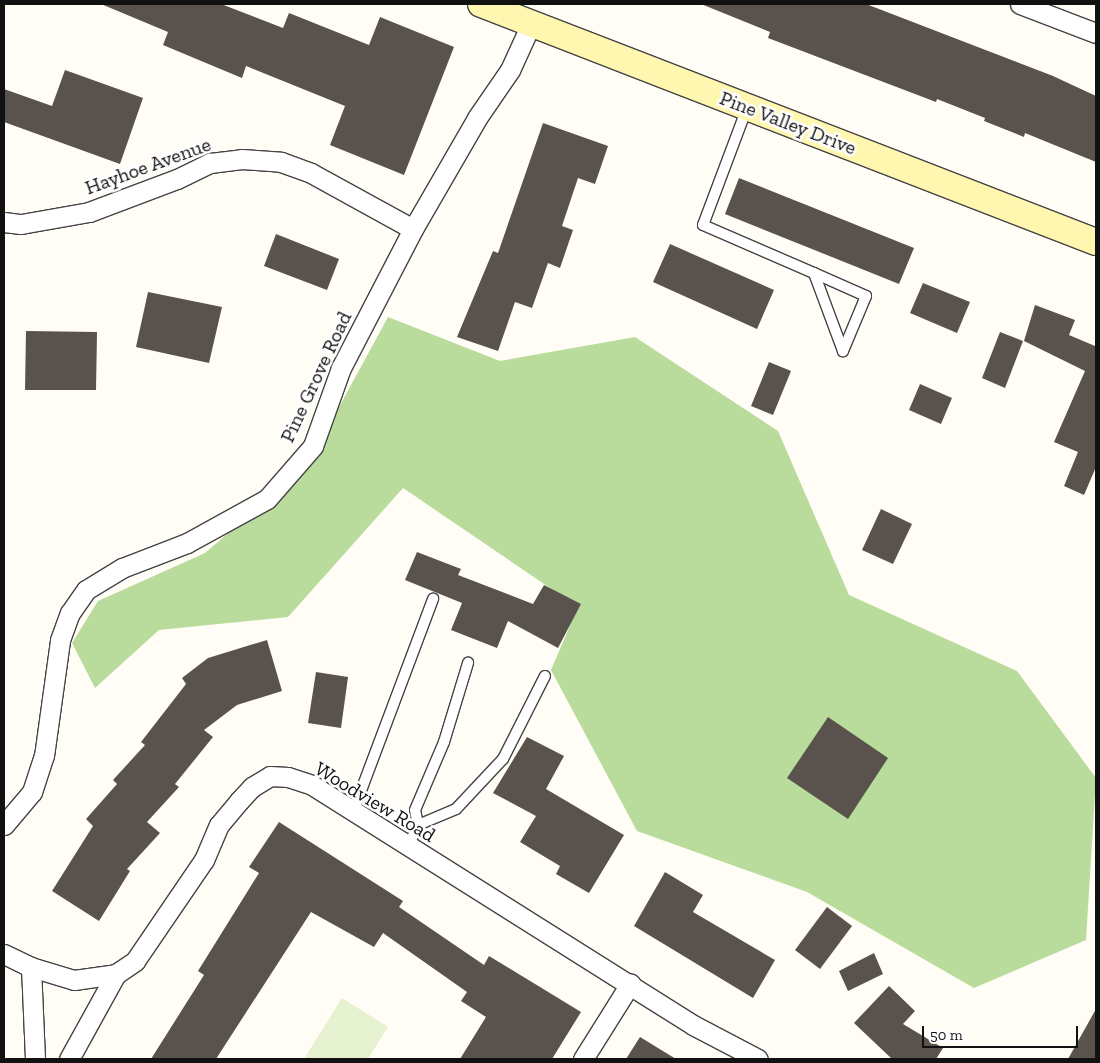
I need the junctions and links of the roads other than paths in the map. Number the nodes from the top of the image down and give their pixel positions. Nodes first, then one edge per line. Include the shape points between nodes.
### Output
1 (481, 4) edge
2 (1020, 4) edge
3 (531, 24) junction
4 (1096, 33) edge
5 (747, 107) junction
6 (4, 222) edge
7 (413, 229) junction
8 (1096, 242) edge
9 (814, 273) junction
10 (433, 599) dead end
11 (468, 663) dead end
12 (545, 676) dead end
13 (353, 812) junction
14 (4, 825) edge
15 (418, 825) junction
16 (408, 847) junction
17 (4, 954) edge
18 (31, 967) junction
19 (116, 974) junction
20 (630, 984) junction
21 (35, 1059) edge
22 (69, 1059) edge
23 (583, 1059) edge
24 (758, 1059) edge

1 - 3 main road, Pine Valley Drive
2 - 4 street
3 - 5 main road, Pine Valley Drive
3 - 7 street, Pine Grove Road via 510,70
5 - 8 main road, Pine Valley Drive
5 - 9 lane via 703,225
6 - 7 street, Hayhoe Avenue via 21,224 89,212 210,164 242,159 281,162 311,174
7 - 14 street, Pine Grove Road via 341,368 313,446 291,474 268,499 187,543 122,568 86,590 70,613 60,640 41,765 32,792
9 - 9 lane via 866,296 843,352 820,291
10 - 13 lane
11 - 15 lane via 444,742 415,810
12 - 15 lane via 503,758 456,810
13 - 16 street, Woodview Road
13 - 19 street, Woodview Road via 312,785 288,777 270,776 252,787 219,826 204,860 135,961
15 - 16 lane
16 - 20 street, Woodview Road
17 - 18 street
18 - 19 street, Woodview Road via 74,980
18 - 21 street
19 - 22 street
20 - 23 street
20 - 24 street, Woodview Road via 693,1025

